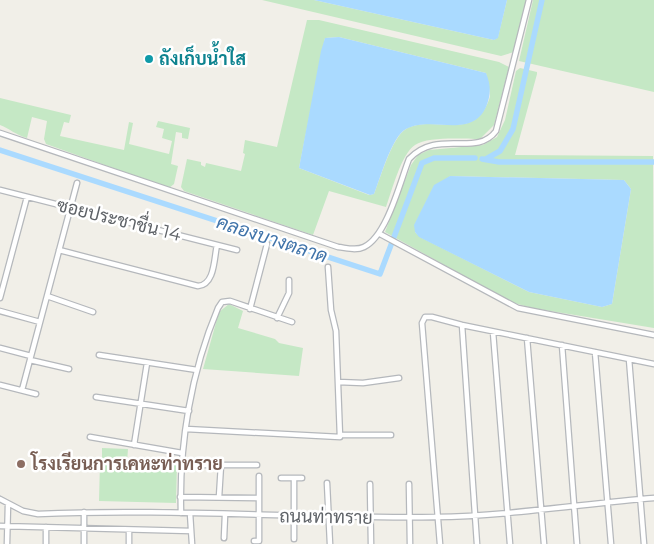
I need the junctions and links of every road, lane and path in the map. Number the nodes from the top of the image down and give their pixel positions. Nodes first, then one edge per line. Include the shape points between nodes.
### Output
1 (529, 0) edge
2 (0, 132) edge
3 (77, 183) dead end
4 (0, 190) edge
5 (27, 197) junction
6 (70, 208) junction
7 (380, 234) junction
8 (267, 244) dead end
9 (217, 245) junction
10 (59, 250) junction
11 (237, 250) dead end
12 (328, 267) dead end
13 (289, 280) dead end
14 (47, 296) junction
15 (0, 298) edge
16 (250, 309) junction
17 (0, 311) edge
18 (93, 312) dead end
19 (276, 318) junction
20 (40, 322) junction
21 (292, 322) dead end
22 (462, 325) junction
23 (493, 332) junction
24 (654, 335) edge
25 (527, 338) junction
26 (562, 345) junction
27 (0, 348) edge
28 (595, 352) junction
29 (99, 355) dead end
30 (31, 358) junction
31 (629, 359) junction
32 (147, 363) junction
33 (654, 364) edge
34 (69, 369) dead end
35 (197, 370) junction
36 (399, 378) dead end
37 (338, 382) junction
38 (0, 385) edge
39 (22, 390) junction
40 (36, 394) dead end
41 (96, 397) dead end
42 (141, 404) junction
43 (189, 411) junction
44 (186, 429) junction
45 (340, 435) junction
46 (391, 435) dead end
47 (90, 437) dead end
48 (134, 445) junction
49 (182, 453) junction
50 (182, 465) junction
51 (257, 465) dead end
52 (221, 466) junction
53 (259, 476) dead end
54 (281, 478) dead end
55 (294, 478) junction
56 (302, 478) dead end
57 (327, 483) dead end
58 (370, 484) dead end
59 (409, 484) dead end
60 (180, 497) junction
61 (219, 497) junction
62 (259, 498) junction
63 (654, 498) edge
64 (0, 499) edge
65 (641, 499) junction
66 (608, 502) junction
67 (8, 504) junction
68 (574, 505) junction
69 (541, 509) junction
70 (84, 512) junction
71 (508, 512) junction
72 (181, 513) junction
73 (190, 514) junction
74 (475, 514) junction
75 (225, 515) junction
76 (259, 516) junction
77 (294, 517) junction
78 (409, 517) junction
79 (438, 517) junction
80 (329, 518) junction
81 (370, 518) junction
82 (0, 526) edge
83 (8, 526) junction
84 (46, 527) junction
85 (84, 528) junction
86 (129, 530) junction
87 (191, 531) junction
88 (224, 538) dead end
89 (294, 539) dead end
90 (259, 541) dead end
91 (7, 544) edge
92 (46, 544) edge
93 (84, 544) edge
94 (129, 544) edge
95 (192, 544) edge
96 (330, 544) edge
97 (371, 544) edge
98 (410, 544) edge
99 (440, 544) edge
100 (477, 544) edge
101 (510, 544) edge
102 (544, 544) edge
103 (577, 544) edge
104 (611, 544) edge
105 (644, 544) edge

1 - 7 street via 496,131 479,143 442,143 417,150 408,159
2 - 7 street via 338,246 362,248
3 - 6 street
4 - 5 street, ซอยประชาชื่น 14
5 - 6 street, ซอยประชาชื่น 14
5 - 15 street
6 - 9 street, ซอยประชาชื่น 14
6 - 10 street
7 - 24 street via 518,308
8 - 16 street
9 - 10 street via 211,277 207,283 198,286
9 - 11 street, ซอยประชาชื่น 14
10 - 14 street
12 - 37 street via 331,314 336,323
13 - 19 street via 289,293
14 - 18 street
14 - 20 street
16 - 19 street
16 - 35 street via 230,301 222,302
17 - 20 street
19 - 21 street
20 - 30 street
22 - 23 street
22 - 74 street
22 - 79 street via 432,317 425,317 422,323
23 - 25 street
23 - 71 street
25 - 26 street
25 - 69 street
26 - 28 street
26 - 68 street
27 - 30 street
28 - 31 street
28 - 66 street
29 - 32 street
30 - 34 street
30 - 39 street
31 - 33 street
31 - 65 street
32 - 35 street
32 - 42 street
35 - 43 street
36 - 37 street
37 - 45 street
38 - 39 street
39 - 40 street
41 - 42 street
42 - 43 street
42 - 48 street
43 - 44 street
44 - 45 street via 338,438
44 - 49 street
45 - 46 street
47 - 48 street
48 - 49 street
49 - 50 street
50 - 52 street
50 - 60 street
51 - 52 street
52 - 61 street
53 - 62 street
54 - 55 street
55 - 56 street
55 - 77 street
57 - 80 street
58 - 81 street
59 - 78 street
60 - 61 street
60 - 72 street
61 - 62 street
62 - 76 street
63 - 65 street, ถนนท่าทราย
64 - 67 street, ถนนท่าทราย
65 - 66 street, ถนนท่าทราย
65 - 105 street
66 - 68 street, ถนนท่าทราย
66 - 104 street
67 - 70 street, ถนนท่าทราย via 38,514
67 - 83 street
68 - 69 street, ถนนท่าทราย
68 - 103 street
69 - 71 street, ถนนท่าทราย
69 - 102 street
70 - 72 street, ถนนท่าทราย
70 - 85 street
71 - 74 street, ถนนท่าทราย
71 - 101 street
72 - 73 street, ถนนท่าทราย
73 - 75 street, ถนนท่าทราย
73 - 87 street
74 - 79 street, ถนนท่าทราย
74 - 100 street
75 - 76 street, ถนนท่าทราย
75 - 88 street
76 - 77 street, ถนนท่าทราย
76 - 90 street
77 - 80 street, ถนนท่าทราย
77 - 89 street
78 - 79 street, ถนนท่าทราย
78 - 81 street, ถนนท่าทราย
78 - 98 street
79 - 99 street
80 - 81 street, ถนนท่าทราย
80 - 96 street
81 - 97 street
82 - 83 street
83 - 84 street
83 - 91 street
84 - 85 street
84 - 92 street
85 - 86 street
85 - 93 street
86 - 87 street
86 - 94 street
87 - 95 street

